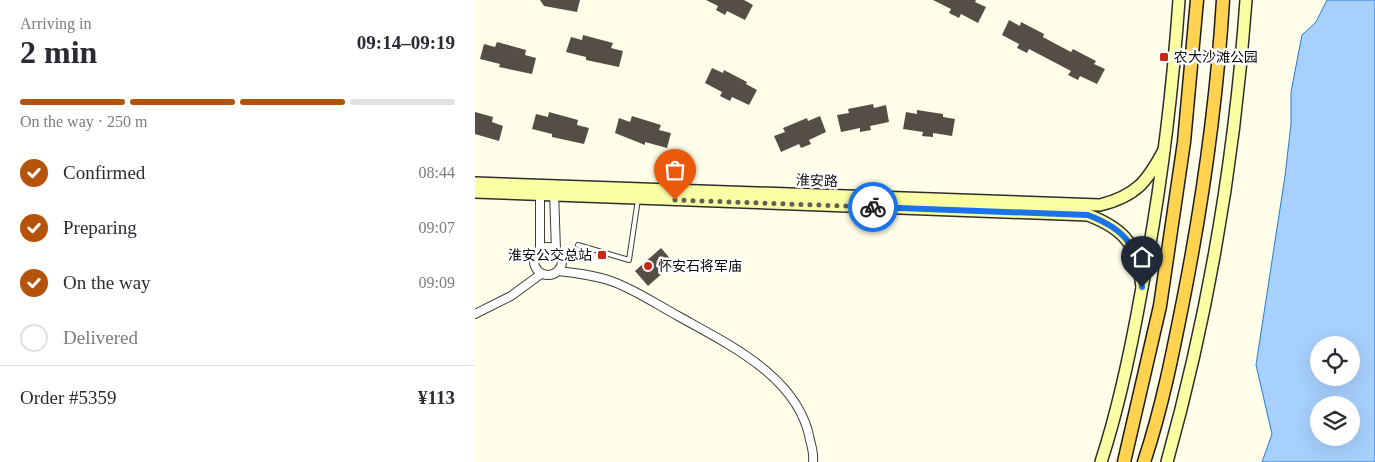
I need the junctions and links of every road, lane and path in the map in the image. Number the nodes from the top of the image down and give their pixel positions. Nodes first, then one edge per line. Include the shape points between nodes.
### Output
1 (1179, 0) edge
2 (1197, 0) edge
3 (1223, 0) edge
4 (1246, 0) edge
5 (1163, 150) junction
6 (475, 182) edge
7 (540, 190) junction
8 (554, 190) junction
9 (475, 192) edge
10 (638, 198) junction
11 (578, 245) dead end
12 (540, 249) junction
13 (557, 250) junction
14 (558, 271) junction
15 (541, 274) junction
16 (1142, 287) junction
17 (475, 314) edge
18 (813, 462) edge
19 (1101, 462) edge
20 (1124, 462) edge
21 (1144, 462) edge
22 (1167, 462) edge

1 - 5 main road via 1173,84
2 - 20 highway via 1184,142 1160,306
3 - 21 highway via 1221,40 1197,225 1172,354
4 - 22 main road via 1223,201 1192,368
5 - 8 main road, 淮安路 via 1151,174 1138,189 1100,206
5 - 16 main road
6 - 7 main road, 淮安路
7 - 8 main road, 淮安路
7 - 9 main road, 淮安路
7 - 12 street
8 - 10 main road, 淮安路
8 - 13 street
10 - 11 lane via 629,260
10 - 16 main road, 淮安路 via 1088,215 1124,234 1136,255
12 - 13 street
12 - 15 street via 534,262
13 - 14 street via 562,262
14 - 15 street via 550,275
14 - 18 street via 601,278 627,287 758,364 793,401 809,432
15 - 17 street via 511,296
16 - 19 main road

